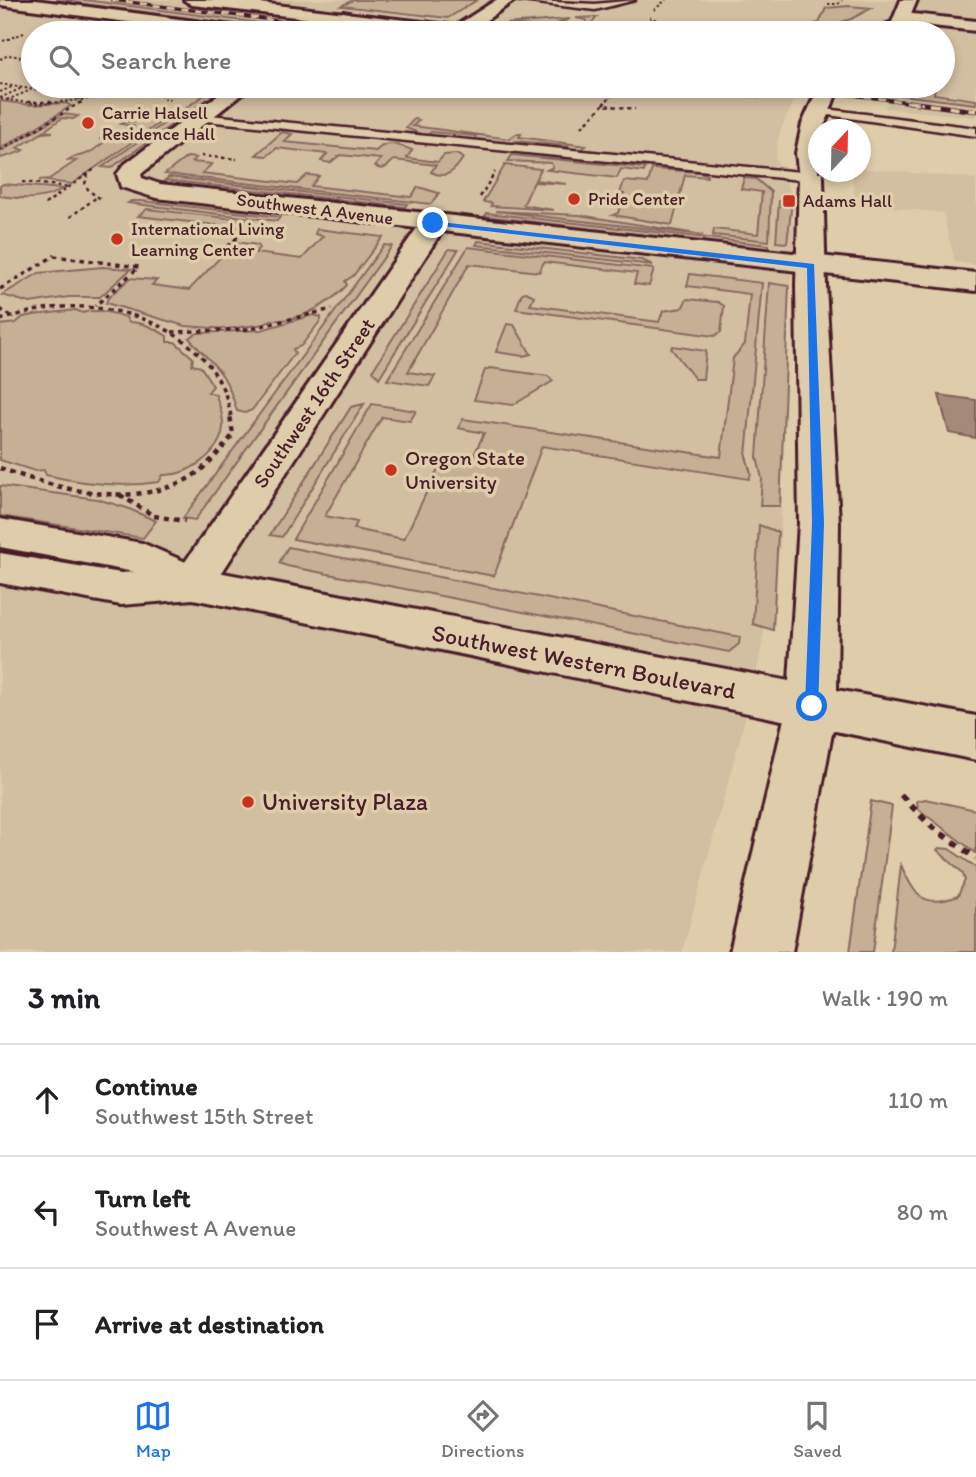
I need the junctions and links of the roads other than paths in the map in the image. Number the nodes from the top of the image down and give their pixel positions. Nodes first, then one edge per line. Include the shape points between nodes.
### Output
1 (0, 0) edge
2 (192, 0) edge
3 (507, 0) edge
4 (517, 0) edge
5 (631, 0) edge
6 (909, 0) edge
7 (343, 17) junction
8 (904, 19) joint
9 (157, 21) edge
10 (336, 21) edge
11 (376, 21) edge
12 (481, 21) edge
13 (925, 21) edge
14 (955, 24) edge
15 (976, 26) edge
16 (226, 98) edge
17 (824, 98) edge
18 (199, 118) junction
19 (816, 119) edge
20 (976, 132) edge
21 (808, 177) edge
22 (811, 182) edge
23 (433, 223) junction
24 (811, 265) junction
25 (976, 282) edge
26 (0, 533) edge
27 (0, 568) edge
28 (193, 583) junction
29 (812, 706) junction
30 (976, 738) edge
31 (761, 952) edge

1 - 9 street
2 - 7 street
3 - 12 street
4 - 5 lane via 595,7
6 - 8 street
7 - 10 street
7 - 11 street
8 - 13 street
14 - 15 street
16 - 18 street
17 - 19 street
17 - 20 lane
18 - 21 lane
18 - 23 street, Southwest A Avenue via 133,169 130,182 156,191
22 - 24 street
23 - 24 street, Southwest A Avenue
23 - 28 street, Southwest 16th Street
24 - 25 street, Southwest A Avenue
24 - 29 street via 818,523
26 - 28 street, Southwest Western Boulevard via 142,558
27 - 28 street, Southwest Western Boulevard via 121,589
28 - 29 street, Southwest Western Boulevard
29 - 30 street, Southwest Western Boulevard
29 - 31 street

